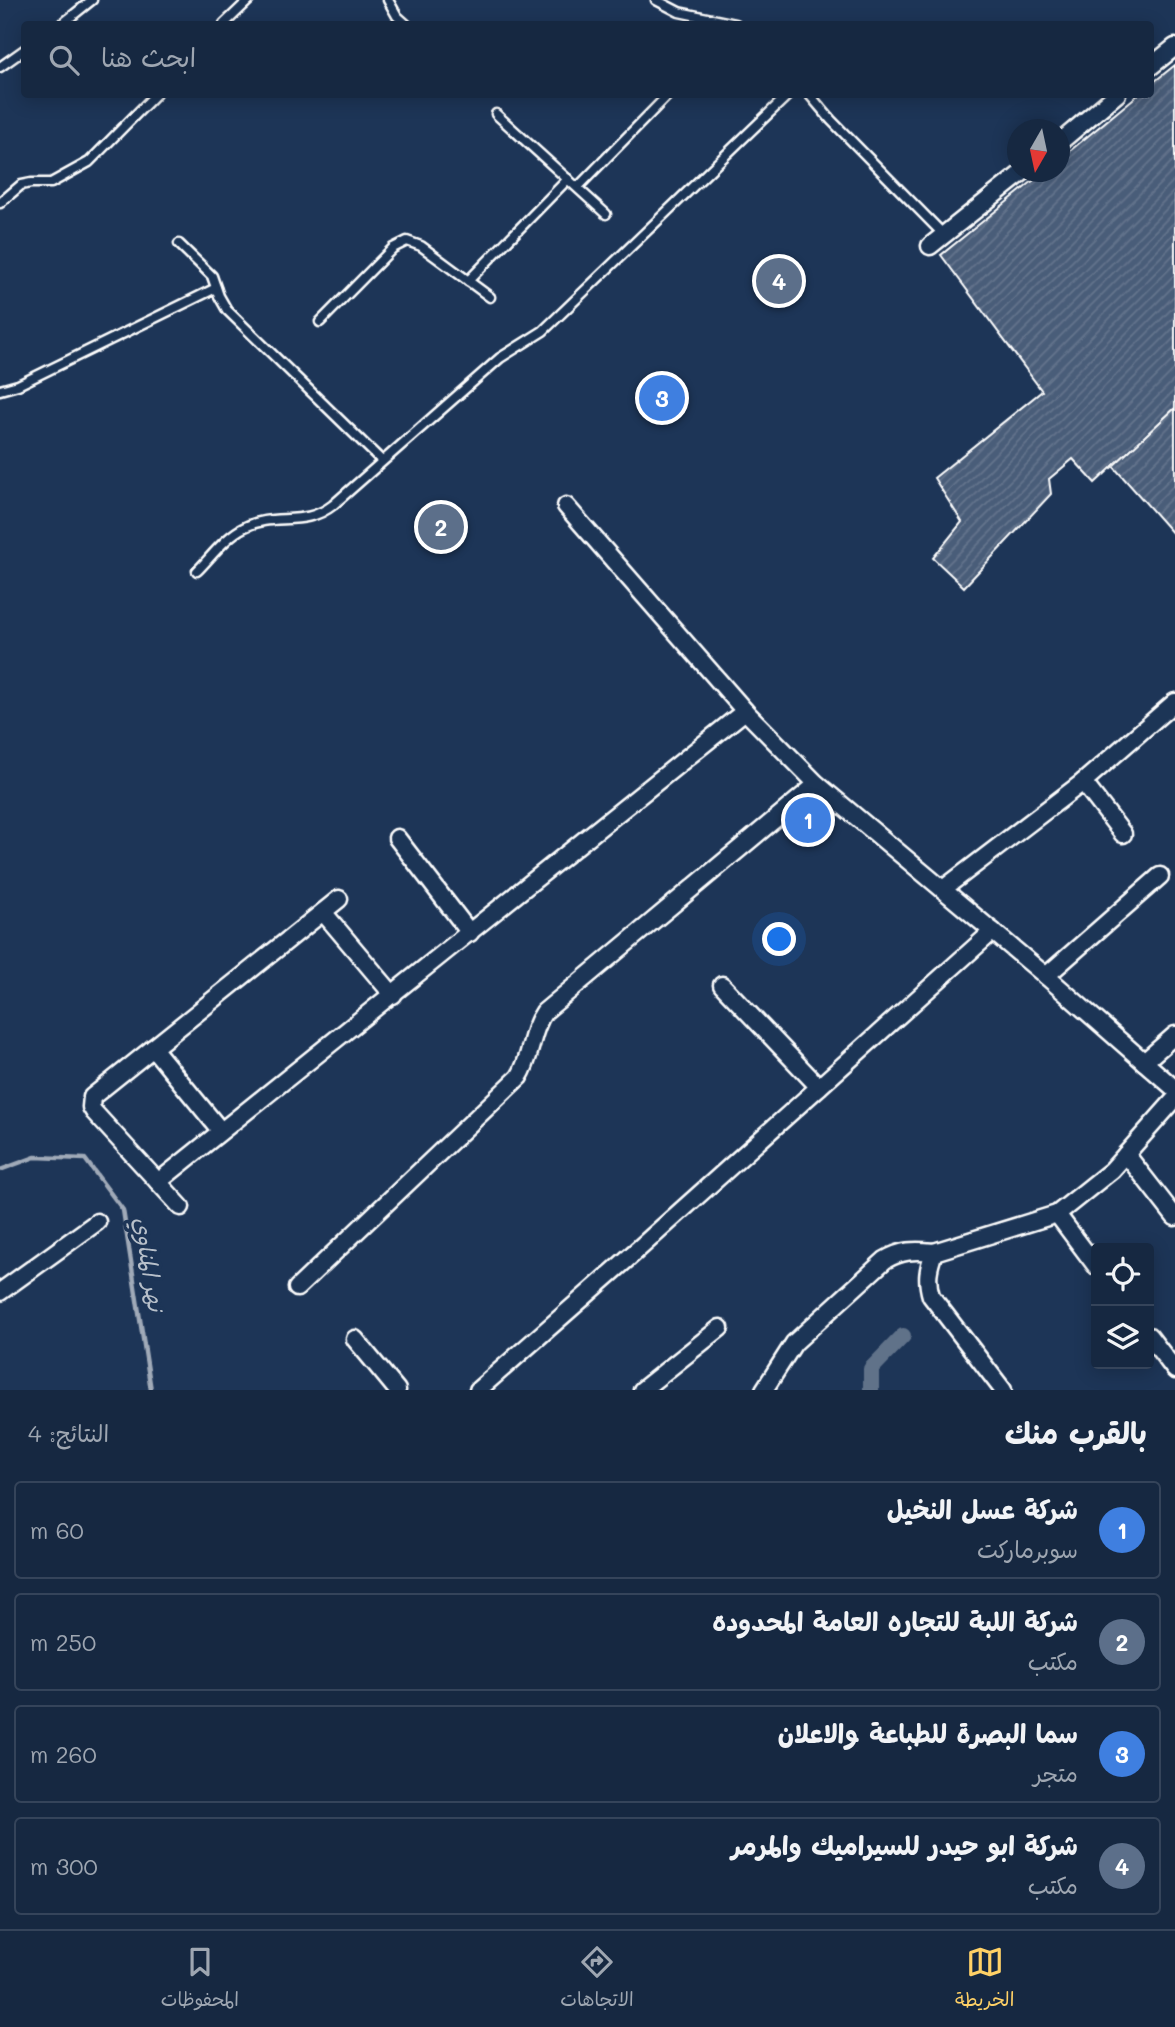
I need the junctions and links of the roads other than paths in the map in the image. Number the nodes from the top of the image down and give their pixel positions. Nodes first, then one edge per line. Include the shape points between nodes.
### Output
1 (92, 0) edge
2 (249, 0) edge
3 (388, 0) edge
4 (656, 0) edge
5 (66, 21) edge
6 (227, 21) edge
7 (403, 21) edge
8 (722, 21) edge
9 (1175, 47) edge
10 (21, 52) edge
11 (1154, 64) edge
12 (0, 67) edge
13 (152, 98) edge
14 (665, 98) edge
15 (783, 98) edge
16 (812, 98) edge
17 (1112, 98) edge
18 (496, 114) dead end
19 (1070, 133) edge
20 (568, 180) junction
21 (1011, 182) edge
22 (578, 187) junction
23 (0, 203) edge
24 (606, 214) dead end
25 (945, 236) junction
26 (180, 244) dead end
27 (930, 246) dead end
28 (468, 281) junction
29 (216, 288) junction
30 (490, 297) dead end
31 (320, 322) dead end
32 (0, 390) edge
33 (382, 461) junction
34 (566, 506) dead end
35 (197, 571) dead end
36 (1175, 702) edge
37 (745, 711) junction
38 (1083, 782) junction
39 (817, 784) junction
40 (1123, 834) dead end
41 (397, 838) dead end
42 (1160, 876) dead end
43 (943, 889) junction
44 (339, 899) dead end
45 (323, 912) junction
46 (993, 931) junction
47 (470, 933) junction
48 (1046, 976) junction
49 (722, 985) dead end
50 (393, 995) junction
51 (1175, 1035) edge
52 (153, 1048) junction
53 (1144, 1062) junction
54 (819, 1087) junction
55 (1175, 1089) edge
56 (1175, 1099) edge
57 (220, 1129) junction
58 (1126, 1154) junction
59 (158, 1182) junction
60 (181, 1207) dead end
61 (1057, 1214) junction
62 (1175, 1217) edge
63 (97, 1222) dead end
64 (934, 1252) junction
65 (1091, 1259) edge
66 (297, 1288) dead end
67 (0, 1292) edge
68 (720, 1328) dead end
69 (355, 1339) dead end
70 (1154, 1343) edge
71 (1174, 1369) edge
72 (397, 1390) edge
73 (478, 1390) edge
74 (642, 1390) edge
75 (764, 1390) edge
76 (1003, 1390) edge

1 - 5 lane
2 - 6 lane
3 - 7 lane
4 - 8 lane via 679,12
9 - 11 street
10 - 12 lane
13 - 23 lane via 89,162 51,183 21,185
14 - 22 lane
15 - 33 lane via 542,331 500,358
16 - 25 lane
17 - 19 street
18 - 20 lane
20 - 22 lane
20 - 28 lane
21 - 25 street
22 - 24 lane
25 - 27 street
26 - 29 lane via 212,276
28 - 30 lane
28 - 31 lane via 407,241 393,248
29 - 32 lane
29 - 33 lane via 227,310
33 - 35 lane via 318,515 245,526
34 - 37 street
36 - 38 street
37 - 39 street
37 - 47 street
38 - 40 street
38 - 43 street
39 - 43 street
39 - 66 street via 544,1012 519,1077
41 - 47 street
42 - 48 street
43 - 46 street
44 - 45 street
45 - 50 street
45 - 52 street
46 - 48 street
46 - 54 street
47 - 50 street
48 - 53 street
49 - 54 street
50 - 57 street
51 - 53 street
52 - 57 street
52 - 59 street via 90,1102
53 - 55 street
54 - 73 street
56 - 58 street
57 - 59 street
58 - 61 street
58 - 62 street
59 - 60 street
61 - 64 street
61 - 65 street
63 - 67 street
64 - 75 street via 899,1252 885,1260 794,1343
64 - 76 street via 928,1271 932,1296
68 - 74 street
69 - 72 street
70 - 71 street

